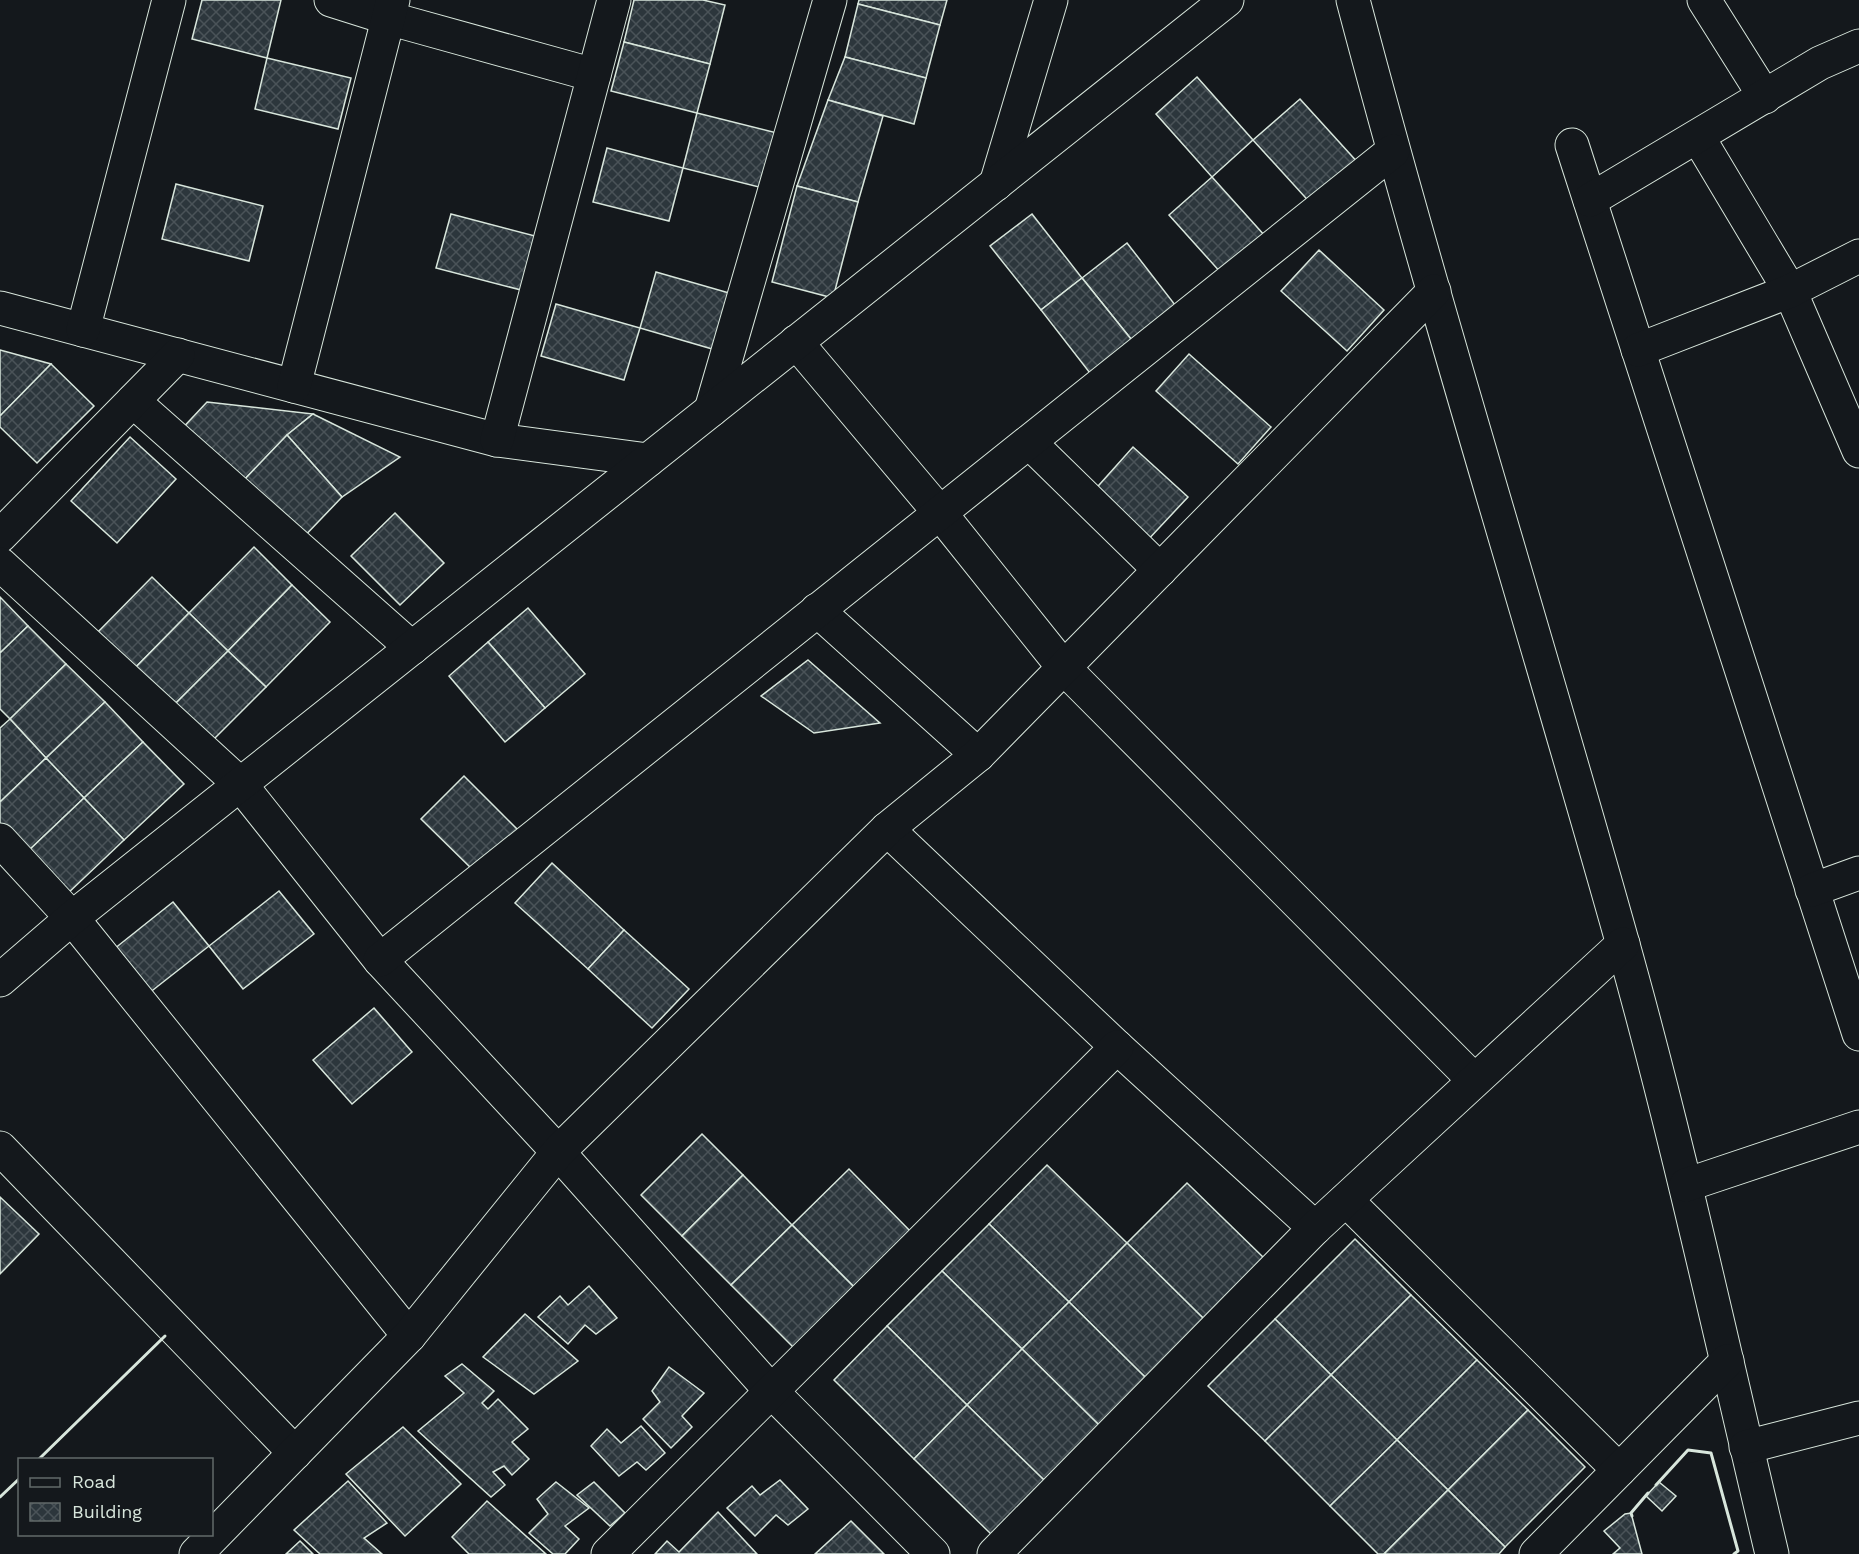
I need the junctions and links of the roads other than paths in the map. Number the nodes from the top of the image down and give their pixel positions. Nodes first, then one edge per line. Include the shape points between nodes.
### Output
1 (169, 0) edge
2 (331, 0) edge
3 (614, 0) edge
4 (830, 0) edge
5 (1051, 0) edge
6 (1227, 0) edge
7 (1353, 0) edge
8 (1704, 0) edge
9 (391, 9) edge
10 (1859, 46) edge
11 (594, 75) junction
12 (1765, 97) junction
13 (1698, 137) junction
14 (1572, 145) dead end
15 (1393, 151) junction
16 (996, 184) junction
17 (1590, 200) junction
18 (1859, 256) edge
19 (1434, 291) junction
20 (1790, 291) junction
21 (0, 308) edge
22 (83, 330) junction
23 (796, 342) junction
24 (1638, 350) junction
25 (178, 355) junction
26 (294, 386) junction
27 (133, 401) junction
28 (711, 410) junction
29 (497, 440) junction
30 (1029, 442) junction
31 (1859, 451) edge
32 (648, 460) junction
33 (940, 513) junction
34 (0, 536) edge
35 (0, 564) edge
36 (1160, 570) junction
37 (817, 610) junction
38 (412, 648) junction
39 (1064, 668) junction
40 (978, 756) junction
41 (240, 784) junction
42 (887, 829) junction
43 (0, 840) edge
44 (1859, 873) edge
45 (1812, 890) junction
46 (72, 918) junction
47 (1623, 944) junction
48 (380, 960) junction
49 (0, 980) edge
50 (1859, 1034) edge
51 (1117, 1047) junction
52 (1474, 1080) junction
53 (1859, 1127) edge
54 (0, 1148) edge
55 (558, 1152) junction
56 (1686, 1185) junction
57 (1347, 1200) junction
58 (1315, 1228) junction
59 (409, 1336) junction
60 (1727, 1361) junction
61 (772, 1392) junction
62 (1859, 1418) edge
63 (1746, 1447) junction
64 (295, 1453) junction
65 (1619, 1470) junction
66 (196, 1554) edge
67 (608, 1554) edge
68 (933, 1554) edge
69 (994, 1554) edge
70 (1536, 1554) edge
71 (1772, 1554) edge

1 - 22 street
2 - 9 street
3 - 11 street
4 - 28 street
5 - 16 street
6 - 16 street
7 - 15 street
8 - 12 street
9 - 11 street
9 - 26 street
10 - 12 street via 1820,63
11 - 29 street
12 - 13 street
13 - 17 street
13 - 20 street
14 - 17 street
15 - 19 street
15 - 30 street
16 - 23 street
17 - 24 street
18 - 20 street
19 - 36 street
19 - 47 street
20 - 24 street
20 - 31 street
21 - 22 street
22 - 25 street
23 - 28 street
23 - 33 street
24 - 45 street
25 - 26 street
25 - 27 street
26 - 29 street
27 - 34 street
27 - 38 street
28 - 32 street
29 - 32 street
30 - 33 street
30 - 36 street
32 - 38 street
33 - 37 street
33 - 39 street
35 - 41 street
36 - 39 street
37 - 40 street
37 - 48 street
38 - 41 street
39 - 40 street
39 - 52 street
40 - 42 street
41 - 46 street
41 - 48 street
42 - 51 street
42 - 55 street
43 - 46 street
44 - 45 street
45 - 50 street
46 - 49 street
46 - 59 street
47 - 52 street
47 - 56 street
48 - 55 street
51 - 58 street
51 - 61 street
52 - 57 street
53 - 56 street
54 - 64 street
55 - 59 street
55 - 61 street
56 - 60 street
57 - 58 street
57 - 65 street
58 - 69 street
59 - 64 street
60 - 63 street
60 - 65 street
61 - 67 street
61 - 68 street
62 - 63 street
63 - 71 street
64 - 66 street
65 - 70 street

